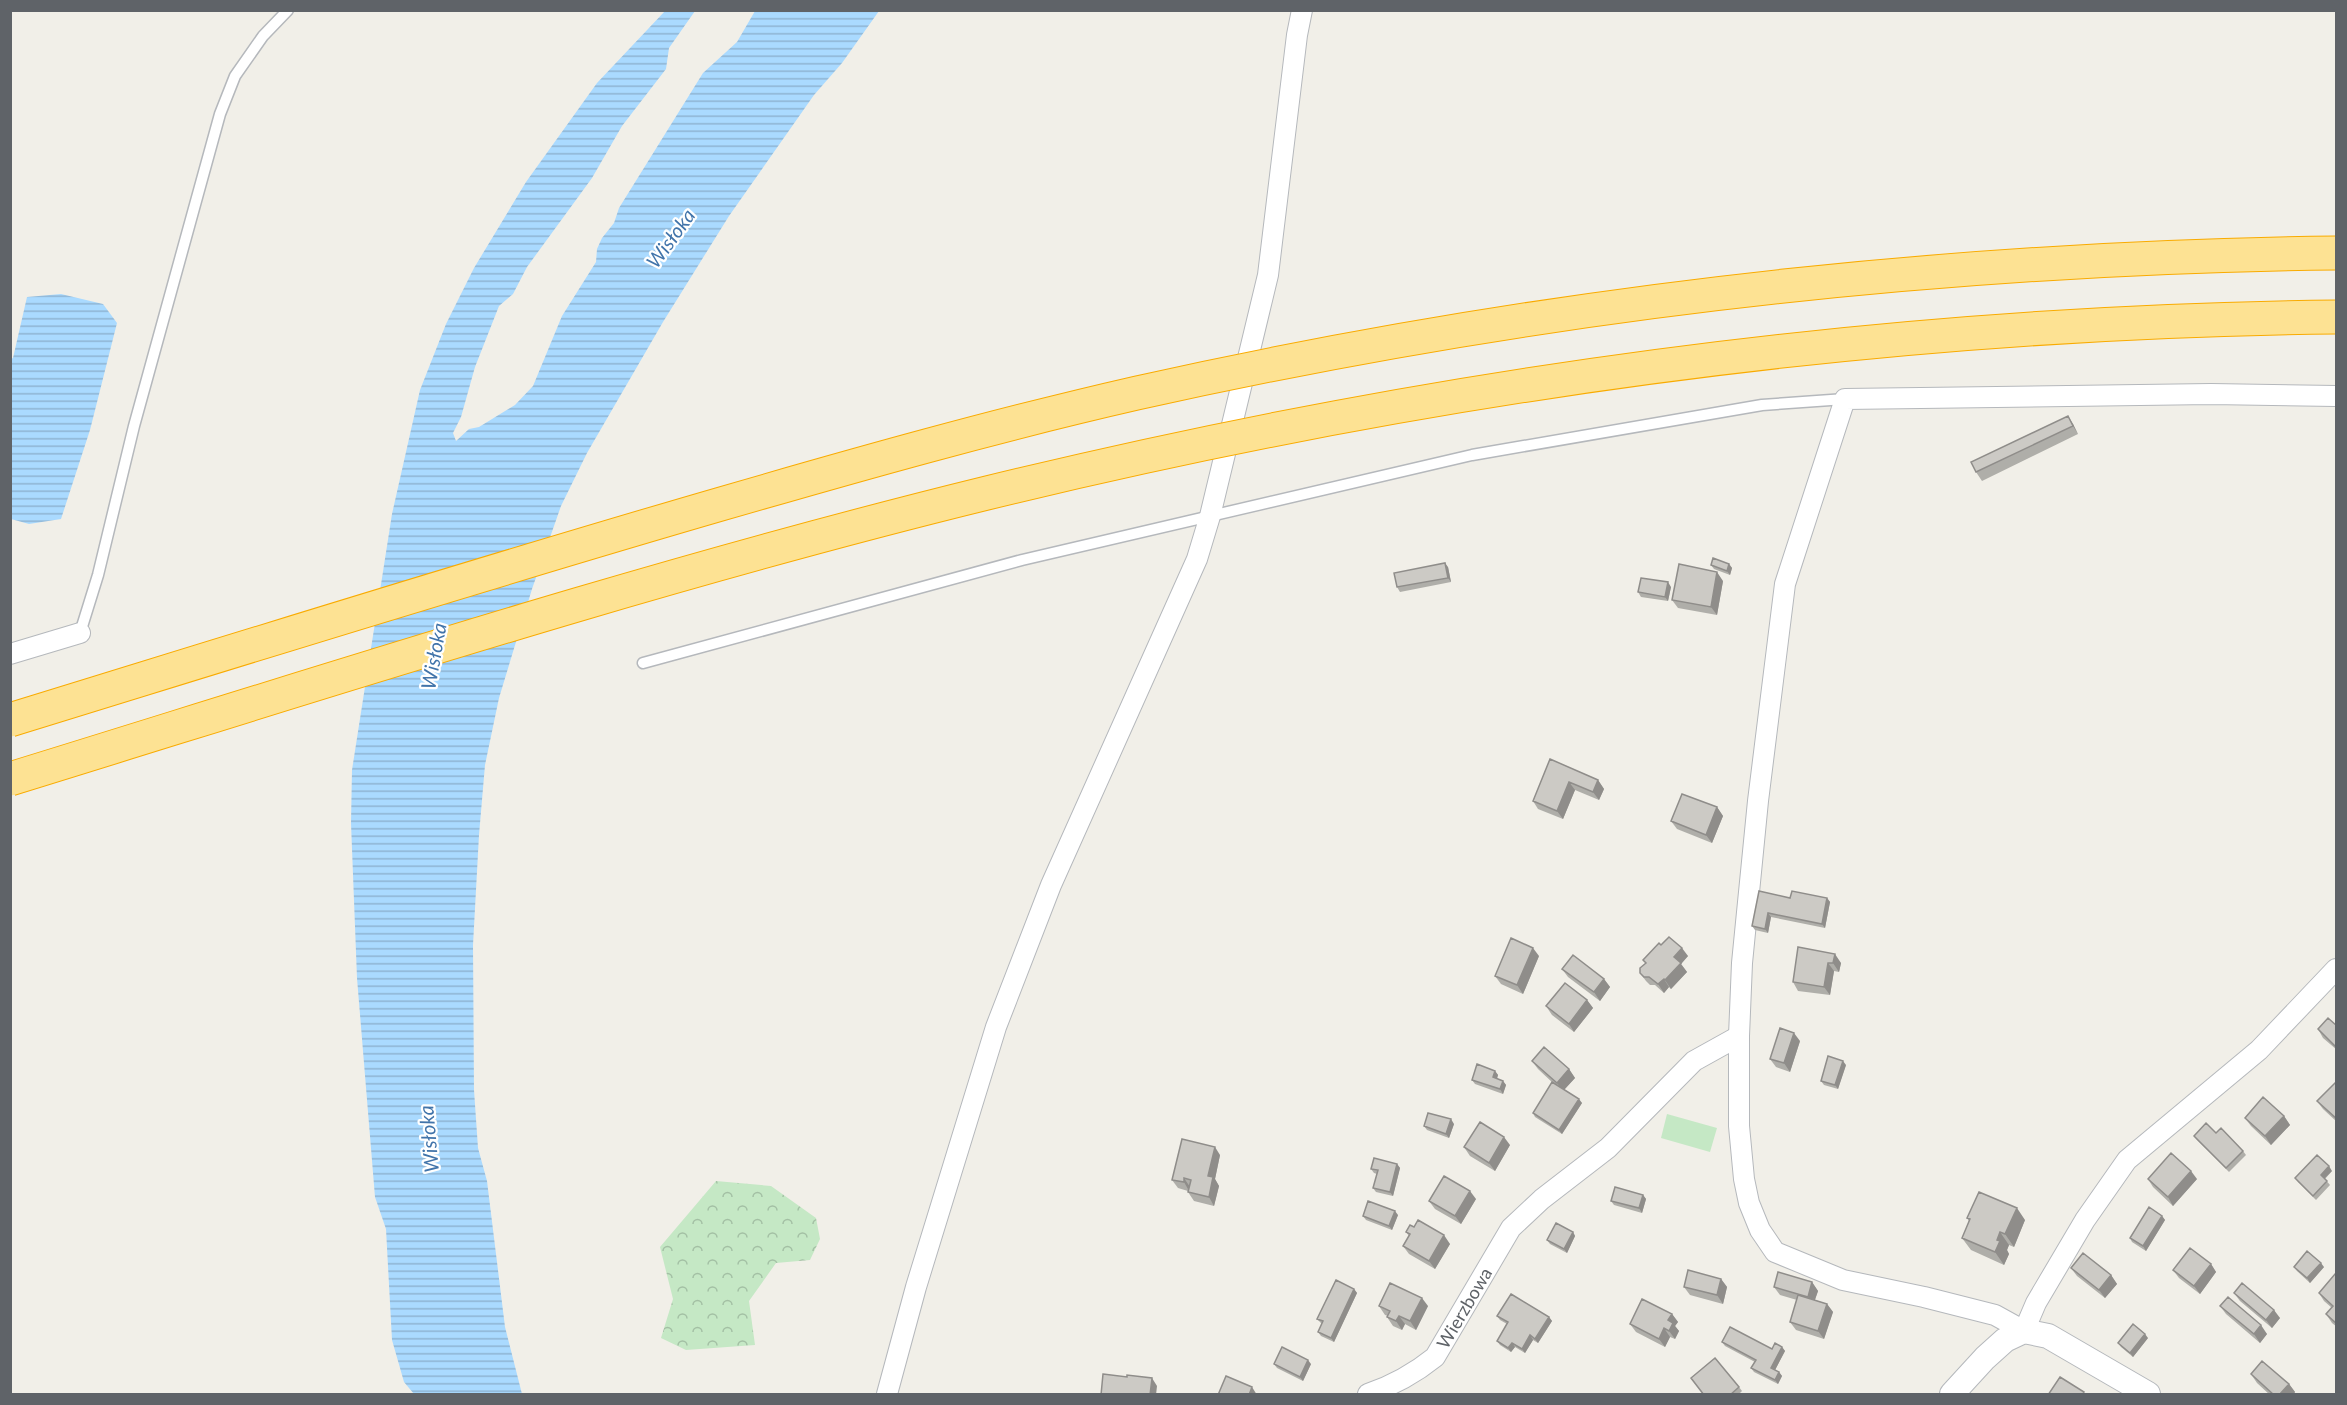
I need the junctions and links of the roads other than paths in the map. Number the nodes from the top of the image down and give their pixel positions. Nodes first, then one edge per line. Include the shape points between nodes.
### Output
1 (288, 10) edge
2 (1302, 10) edge
3 (2337, 254) edge
4 (2337, 317) edge
5 (2337, 396) edge
6 (1845, 399) junction
7 (1210, 516) junction
8 (80, 633) joint
9 (10, 654) edge
10 (643, 663) dead end
11 (10, 720) edge
12 (10, 779) edge
13 (2337, 969) edge
14 (1739, 1036) junction
15 (2024, 1331) junction
16 (886, 1395) edge
17 (1368, 1395) edge
18 (1952, 1395) edge
19 (2148, 1395) edge

1 - 8 lane via 263,36 235,76 220,114
2 - 7 street via 1268,275
3 - 11 highway, bridge via 2101,261 1790,286 1545,317 1270,365 1056,412 878,459 561,551
4 - 12 highway, bridge via 2105,324 1788,350 1554,380 1275,429 992,492 706,568
5 - 6 street
6 - 7 lane via 1762,405 1472,455
6 - 14 street via 1785,584 1757,812
7 - 10 lane via 1022,560
7 - 16 street via 1197,559 1051,885 996,1028
8 - 9 street
13 - 15 street via 2259,1050 2127,1160 2080,1229
14 - 15 street via 1739,1126 1744,1179 1760,1230 1775,1252 1843,1280 1995,1315
14 - 17 street, Wierzbowa via 1694,1061 1608,1148 1511,1228 1435,1357 1417,1372
15 - 18 street via 1985,1358
15 - 19 street via 2048,1336

